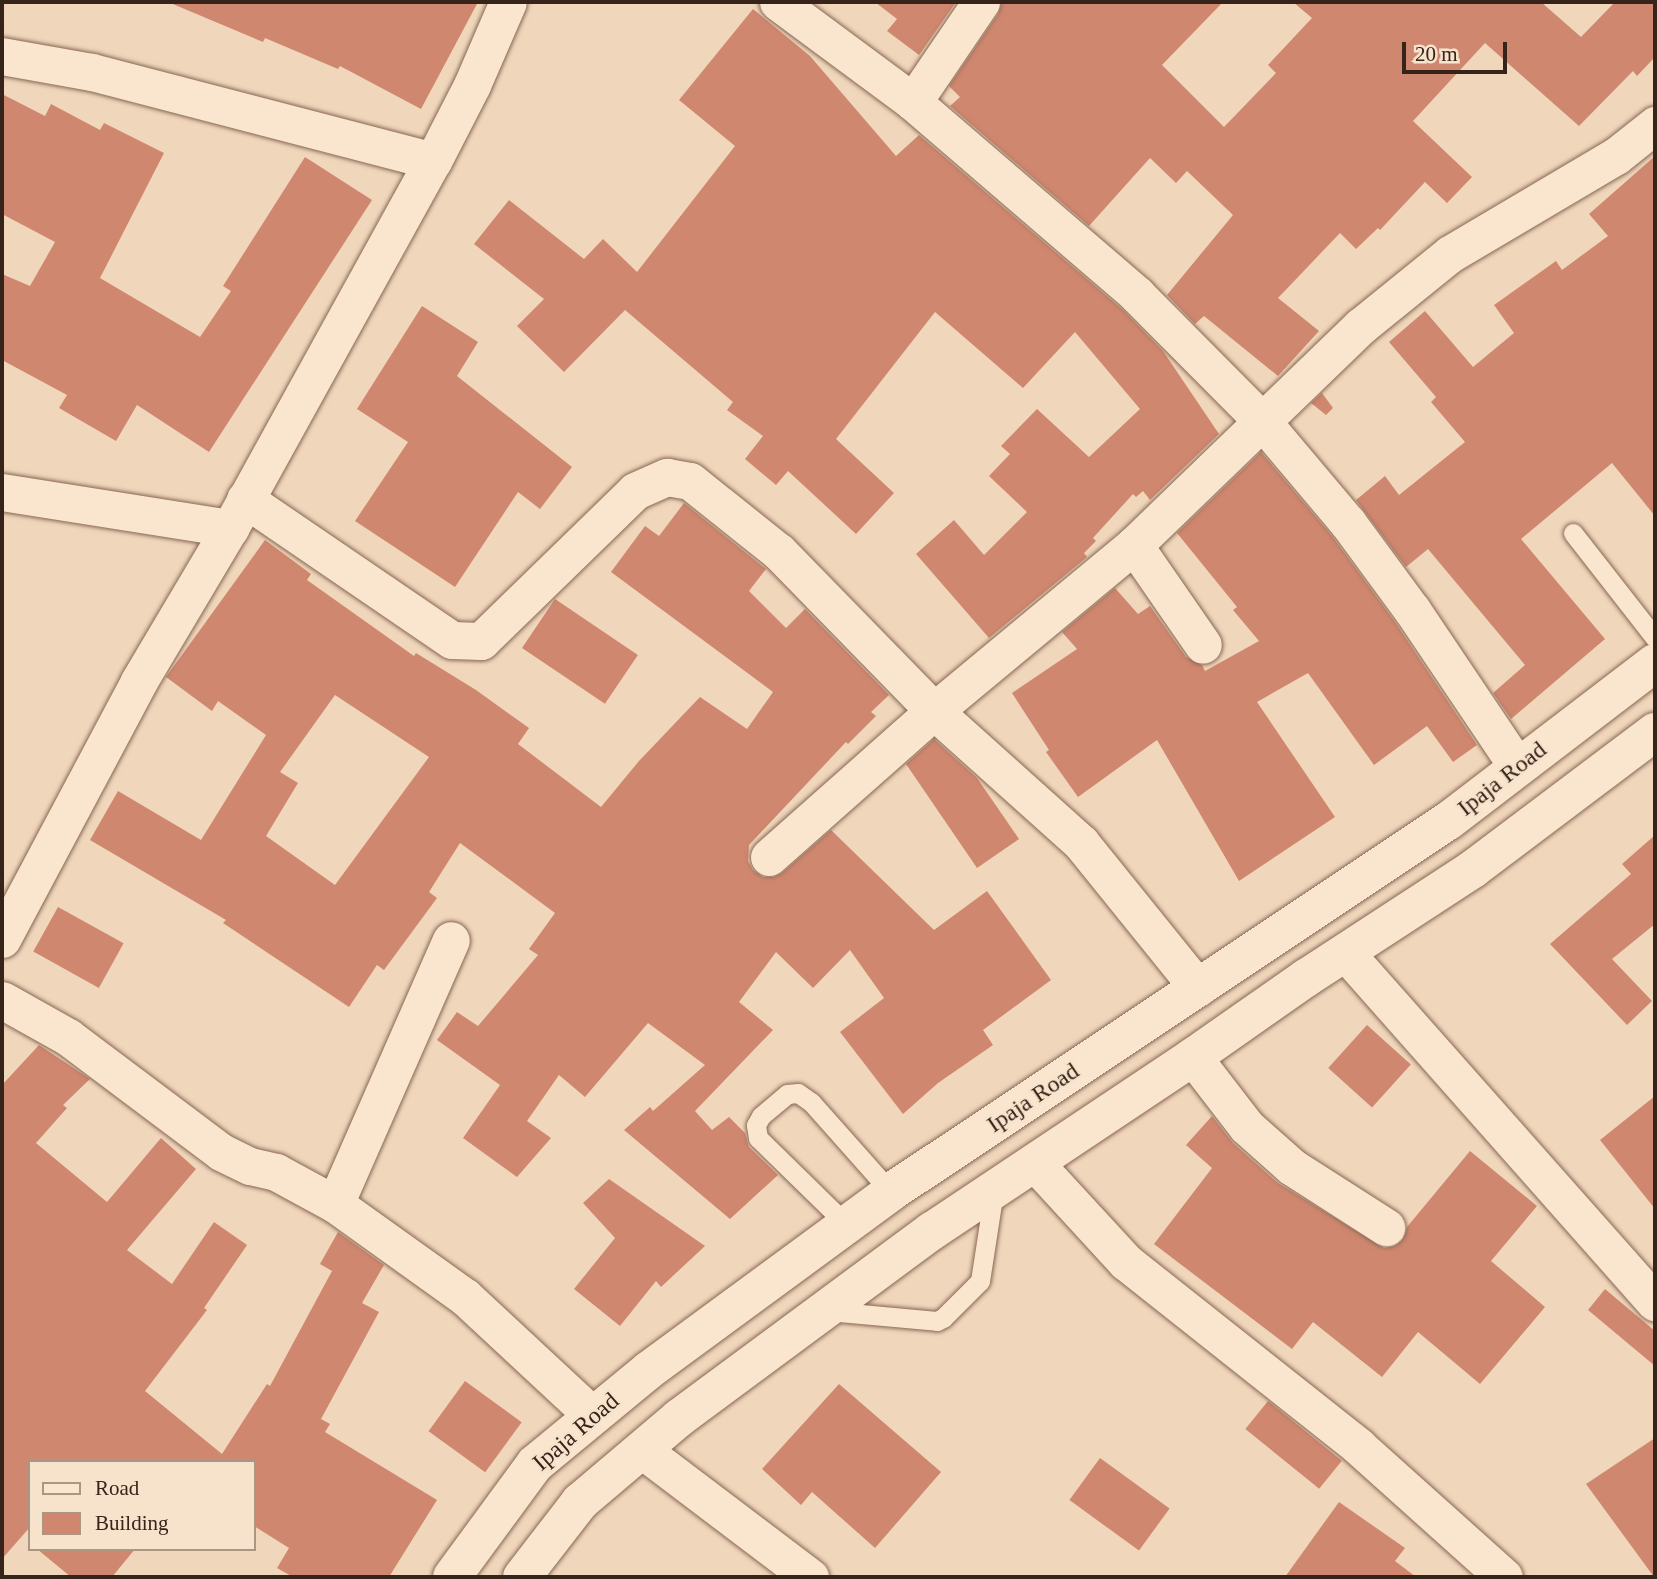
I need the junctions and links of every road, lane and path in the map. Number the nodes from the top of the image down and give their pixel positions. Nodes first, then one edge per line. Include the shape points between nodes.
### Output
1 (508, 2) edge
2 (778, 2) edge
3 (981, 2) edge
4 (2, 56) edge
5 (913, 102) junction
6 (1655, 125) edge
7 (433, 161) junction
8 (1262, 421) junction
9 (2, 492) edge
10 (237, 514) junction
11 (1573, 533) dead end
12 (1134, 545) junction
13 (1655, 638) edge
14 (1203, 645) dead end
15 (1655, 663) edge
16 (934, 711) junction
17 (1655, 732) edge
18 (1517, 766) junction
19 (769, 857) dead end
20 (2, 939) edge
21 (451, 940) dead end
22 (1345, 952) junction
23 (1198, 988) junction
24 (2, 1000) edge
25 (1192, 1058) junction
26 (965, 1143) junction
27 (1034, 1162) junction
28 (994, 1189) junction
29 (891, 1192) junction
30 (335, 1204) junction
31 (848, 1226) junction
32 (1386, 1227) dead end
33 (1655, 1303) edge
34 (827, 1311) junction
35 (592, 1415) junction
36 (642, 1450) junction
37 (452, 1577) edge
38 (522, 1577) edge
39 (810, 1577) edge
40 (1504, 1577) edge

1 - 7 street
2 - 5 street
3 - 5 street
4 - 7 street via 92,72
5 - 8 street via 1137,295
6 - 8 street via 1616,156 1450,254 1361,326
7 - 10 street
8 - 12 street
8 - 18 street via 1348,523
9 - 10 street
10 - 16 street via 452,640 481,641 635,491 667,477 690,481 779,552
10 - 20 street via 139,681
11 - 13 lane
12 - 14 street
12 - 16 street
15 - 18 main road, Ipaja Road
16 - 19 street
16 - 23 street via 1080,844
17 - 22 main road via 1473,869
18 - 23 main road, Ipaja Road via 1448,821
21 - 30 street
22 - 25 main road
22 - 33 street
23 - 26 main road, Ipaja Road
24 - 30 street via 68,1037 221,1152 276,1172
25 - 27 main road
25 - 32 street via 1247,1126 1292,1167
26 - 28 main road
26 - 29 main road, Ipaja Road
27 - 28 main road
27 - 40 street via 1126,1262 1358,1446
28 - 34 main road
28 - 34 lane via 980,1281 943,1318
29 - 31 main road, Ipaja Road
29 - 31 lane via 811,1102 798,1093 787,1094 761,1116 756,1125 758,1138
30 - 35 street via 465,1297
31 - 35 main road, Ipaja Road
34 - 36 main road
35 - 37 main road, Ipaja Road via 535,1464
36 - 38 main road via 580,1502
36 - 39 street

